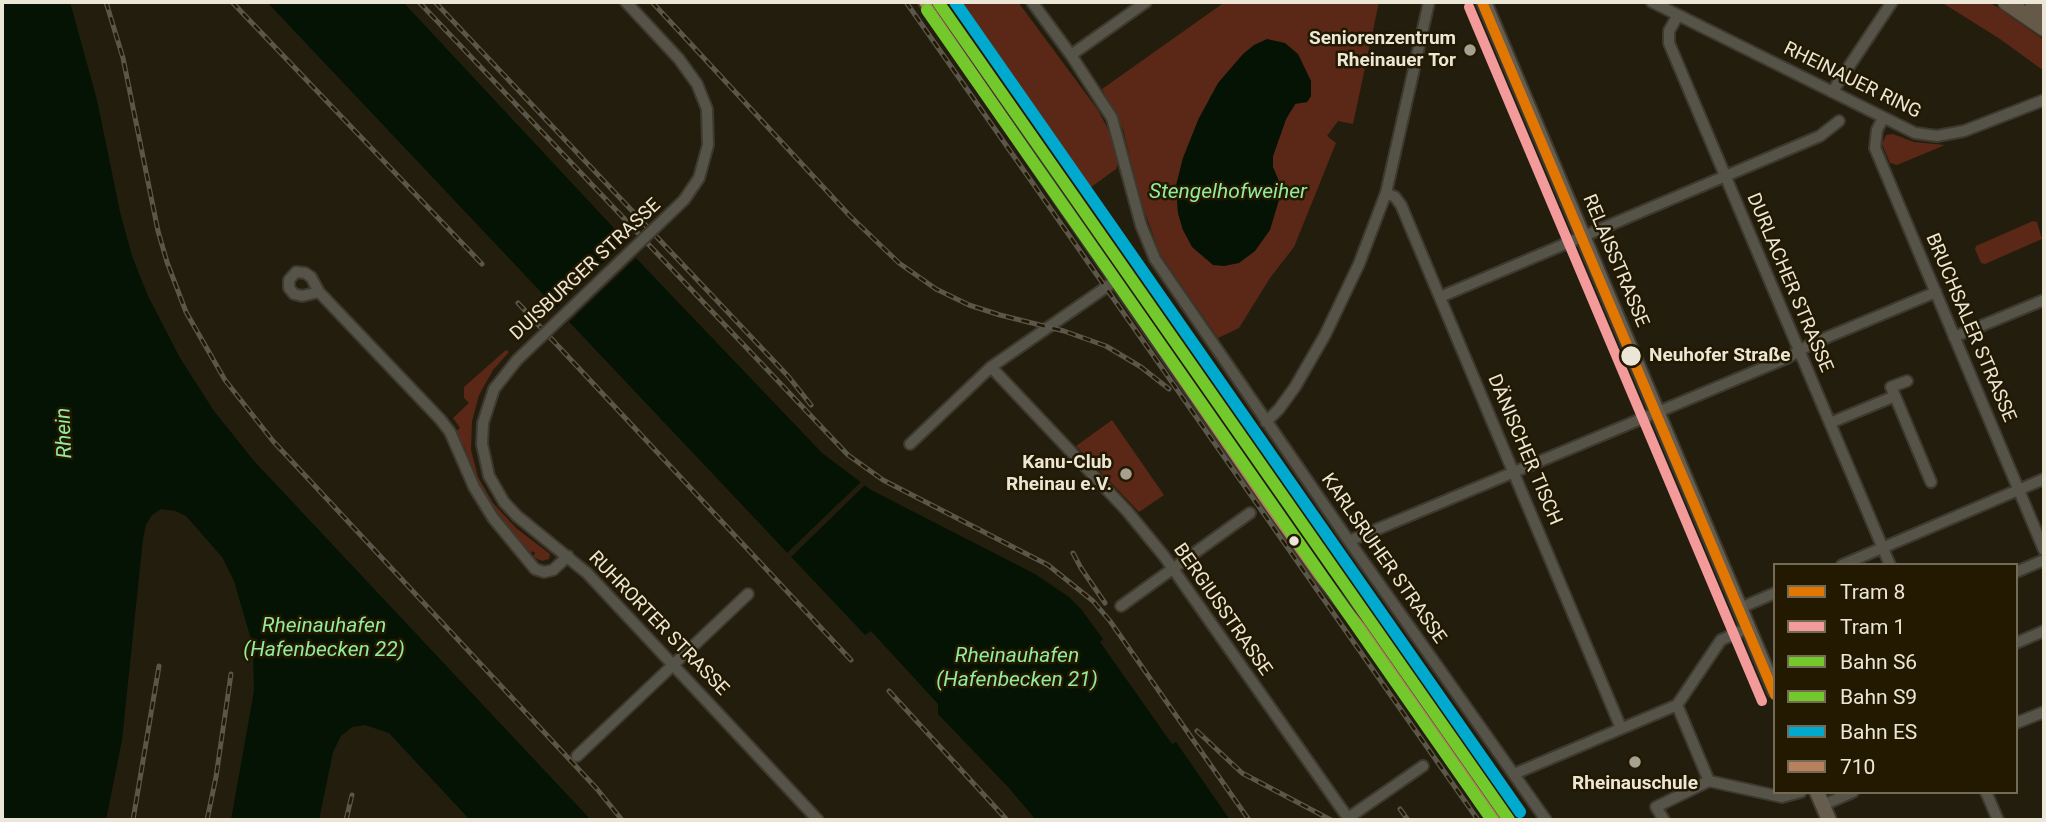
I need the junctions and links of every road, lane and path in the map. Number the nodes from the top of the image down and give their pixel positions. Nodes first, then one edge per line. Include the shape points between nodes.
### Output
1 (626, 2) edge
2 (924, 2) edge
3 (1032, 2) edge
4 (1146, 2) edge
5 (1429, 2) edge
6 (1484, 2) edge
7 (1652, 2) edge
8 (1892, 2) edge
9 (2006, 2) edge
10 (2033, 2) edge
11 (2044, 9) edge
12 (1678, 15) junction
13 (2044, 27) edge
14 (1071, 55) junction
15 (1832, 92) junction
16 (2044, 100) edge
17 (1883, 118) junction
18 (1839, 121) dead end
19 (1725, 176) junction
20 (1386, 193) junction
21 (1583, 237) junction
22 (1115, 281) junction
23 (319, 292) dead end
24 (1936, 292) junction
25 (1440, 297) junction
26 (2044, 300) edge
27 (1955, 337) junction
28 (1799, 351) junction
29 (991, 367) junction
30 (1907, 380) dead end
31 (1895, 396) junction
32 (1657, 411) junction
33 (1266, 422) junction
34 (1830, 423) junction
35 (910, 444) dead end
36 (1514, 472) junction
37 (2044, 479) edge
38 (1931, 482) dead end
39 (2019, 489) junction
40 (1250, 513) dead end
41 (1349, 541) junction
42 (1882, 548) junction
43 (2044, 550) edge
44 (568, 556) junction
45 (2044, 561) edge
46 (1847, 563) edge
47 (1888, 563) edge
48 (1173, 569) junction
49 (2018, 571) edge
50 (748, 594) dead end
51 (1773, 594) edge
52 (1121, 606) dead end
53 (1740, 608) junction
54 (1748, 628) junction
55 (2044, 631) edge
56 (2018, 642) edge
57 (674, 664) junction
58 (1773, 688) edge
59 (1676, 705) junction
60 (2044, 712) edge
61 (2018, 722) edge
62 (1621, 728) junction
63 (577, 756) dead end
64 (1423, 766) dead end
65 (1514, 774) junction
66 (1709, 781) junction
67 (1793, 794) edge
68 (1844, 794) edge
69 (1987, 794) edge
70 (1820, 799) edge
71 (818, 820) edge
72 (1495, 820) edge
73 (1546, 820) edge
74 (1664, 820) edge
75 (1829, 820) edge
76 (1998, 820) edge

1 - 44 street, DUISBURGER STRASSE, bridge via 680,59 697,84 709,120 699,178 684,200 517,360 494,389 482,433 484,455 500,496 517,516
2 - 22 street
3 - 14 street, KARLSRUHER STRASSE
4 - 14 street
5 - 20 street
6 - 21 main road, RELAISSTRASSE
7 - 12 street, RHEINAUER RING
8 - 15 street
9 - 13 highway
10 - 11 highway
12 - 15 street, RHEINAUER RING
12 - 19 street, DURLACHER STRASSE via 1669,31 1669,43
14 - 33 street, KARLSRUHER STRASSE via 1112,118 1155,259
15 - 17 street, RHEINAUER RING
16 - 17 street, RHEINAUER RING via 1944,135 1915,133
17 - 24 street, BRUCHSALER STRASSE via 1875,148
18 - 19 street via 1820,136
19 - 21 street
19 - 28 street, DURLACHER STRASSE
20 - 25 street, DÄNISCHER TISCH via 1401,205
20 - 33 street via 1325,335 1287,398
21 - 25 street
21 - 32 main road, RELAISSTRASSE
22 - 29 street
22 - 72 street
23 - 44 street, RUHRORTER STRASSE via 440,419 493,518 535,569 553,570
24 - 27 street, BRUCHSALER STRASSE
24 - 28 street
25 - 36 street, DÄNISCHER TISCH
26 - 27 street
27 - 39 street, BRUCHSALER STRASSE
28 - 32 street
28 - 34 street, DURLACHER STRASSE
29 - 35 street
29 - 48 street, BERGIUSSTRASSE via 1128,511
30 - 31 street via 1891,387
31 - 34 street
31 - 38 street
32 - 36 street
32 - 53 main road, RELAISSTRASSE
33 - 41 street, KARLSRUHER STRASSE
34 - 42 street, DURLACHER STRASSE
36 - 41 street
36 - 62 street, DÄNISCHER TISCH
37 - 39 street
39 - 42 street
39 - 43 street, BRUCHSALER STRASSE
40 - 48 street
41 - 65 street, KARLSRUHER STRASSE
42 - 46 street
42 - 47 street, DURLACHER STRASSE
44 - 57 street, RUHRORTER STRASSE
45 - 49 street
48 - 52 street
48 - 64 street, BERGIUSSTRASSE via 1348,818
50 - 57 street
51 - 53 street
53 - 54 main road, RELAISSTRASSE
54 - 58 main road, RELAISSTRASSE
54 - 59 street via 1721,640
55 - 56 street
57 - 63 street
57 - 71 street, RUHRORTER STRASSE
59 - 62 street
59 - 66 street
60 - 61 street
62 - 65 street
65 - 73 street, KARLSRUHER STRASSE
66 - 67 street via 1782,797
66 - 74 street via 1656,807
68 - 70 street
69 - 76 street
70 - 75 main road

